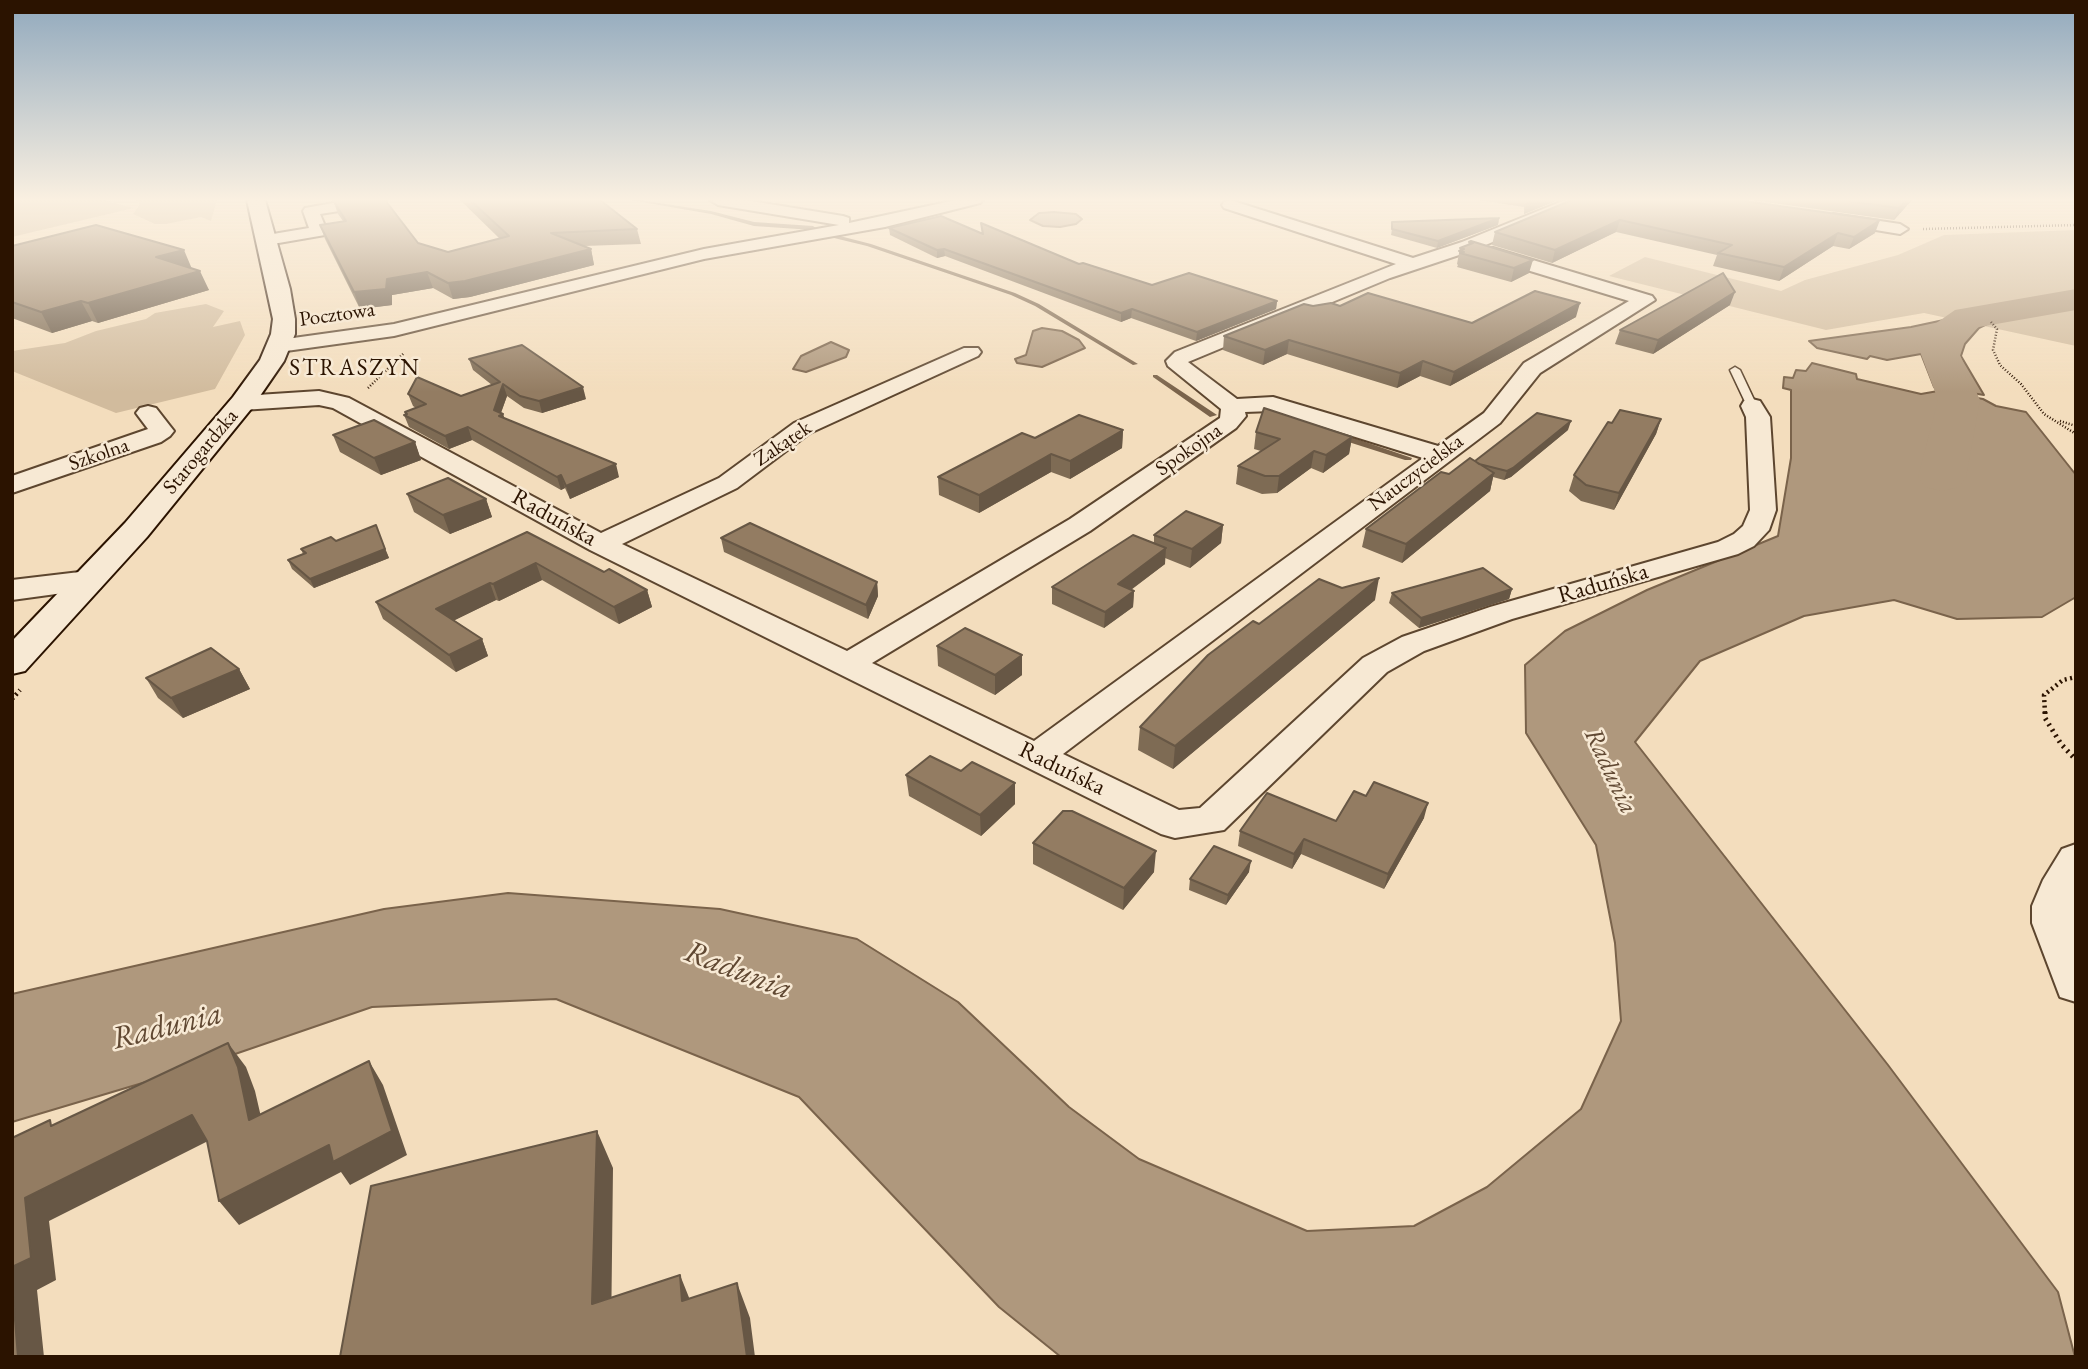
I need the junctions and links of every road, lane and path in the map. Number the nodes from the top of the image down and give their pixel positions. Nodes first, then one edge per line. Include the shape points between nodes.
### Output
1 (272, 264) edge
2 (665, 264) edge
3 (1413, 264) edge
4 (1527, 264) edge
5 (1991, 322) dead end
6 (395, 332) junction
7 (279, 346) junction
8 (971, 352) dead end
9 (1735, 370) dead end
10 (366, 389) dead end
11 (242, 403) junction
12 (1233, 406) junction
13 (1755, 411) joint
14 (148, 413) dead end
15 (2055, 420) junction
16 (2076, 426) edge
17 (2076, 433) edge
18 (1440, 455) junction
19 (12, 485) edge
20 (600, 544) junction
21 (88, 581) junction
22 (12, 590) edge
23 (12, 663) edge
24 (847, 665) junction
25 (2076, 677) edge
26 (1037, 757) junction
27 (2076, 760) edge
28 (2076, 859) edge
29 (2076, 984) edge

1 - 7 main road, Starogardzka via 284,319
2 - 6 street, Pocztowa
3 - 12 street, Spokojna via 1177,361
4 - 18 street, Nauczycielska via 1645,300 1532,368 1492,418
5 - 15 path via 1997,330 1995,357 2044,414
6 - 7 street, Pocztowa
6 - 10 path via 404,352
7 - 11 main road, Starogardzka
8 - 20 street, Zakątek via 802,428 728,483
9 - 13 lane
11 - 20 street, Raduńska via 319,398 341,403
11 - 21 main road, Starogardzka
12 - 18 street via 1273,404
12 - 24 street, Spokojna via 1234,416 1228,423 1104,509
13 - 26 street, Raduńska via 1763,510 1755,530 1744,540 1501,612 1413,644 1375,665 1210,820 1175,824
14 - 19 street, Szkolna via 162,431 152,437
15 - 16 path
15 - 17 path
18 - 26 street, Nauczycielska
20 - 24 street, Raduńska
21 - 22 main road
21 - 23 main road, Starogardzka
24 - 26 street, Raduńska
25 - 27 path via 2063,680 2043,695 2045,718
28 - 29 street via 2053,906 2053,923

